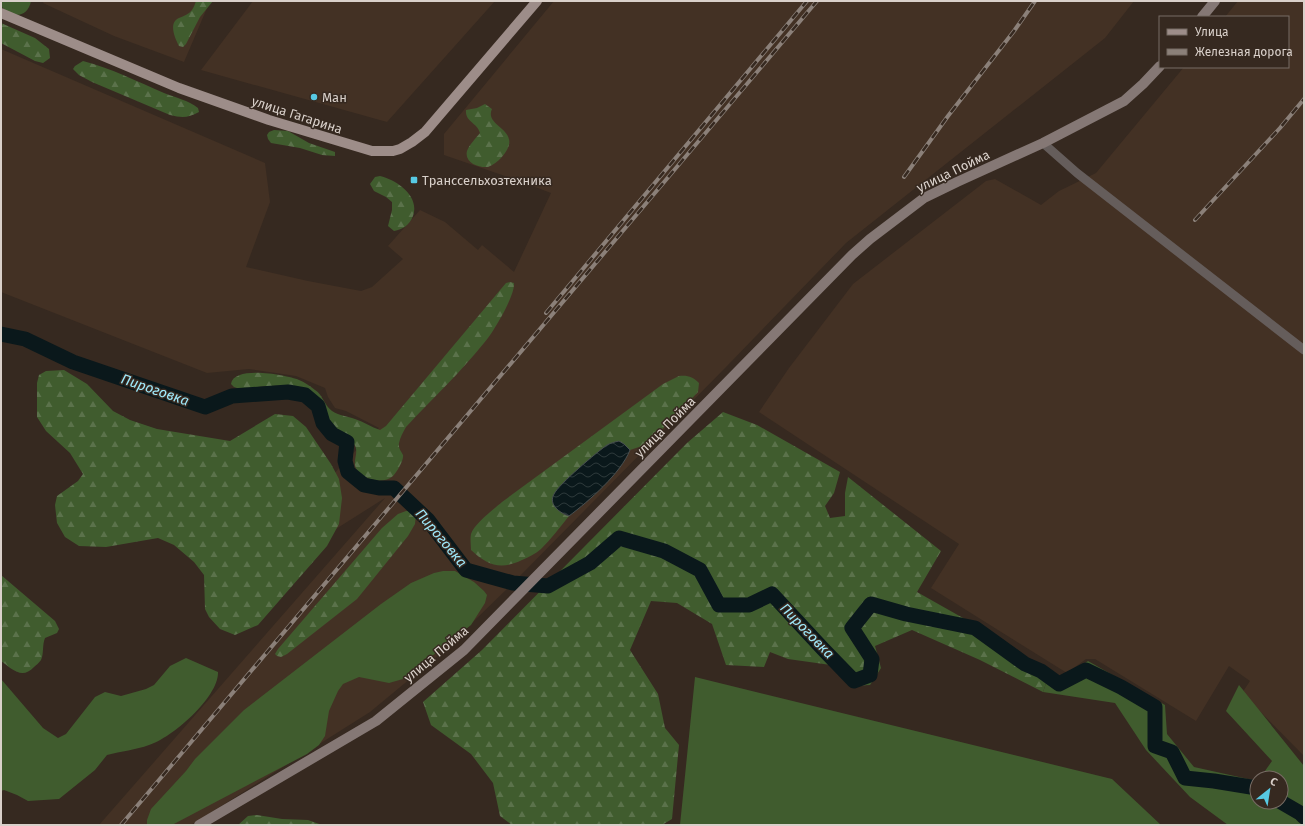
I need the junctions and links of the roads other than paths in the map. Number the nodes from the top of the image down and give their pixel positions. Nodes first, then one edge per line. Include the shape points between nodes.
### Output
1 (537, 1) edge
2 (1215, 1) edge
3 (1, 13) edge
4 (1203, 16) edge
5 (1159, 67) edge
6 (1043, 143) junction
7 (1304, 350) edge
8 (199, 825) edge

1 - 3 main road, улица Гагарина via 425,132 393,151 372,151 262,118 179,88
2 - 4 main road
5 - 6 main road, улица Пойма via 1124,101
6 - 7 street via 1077,173
6 - 8 main road, улица Пойма via 924,198 870,239 464,650 376,721

